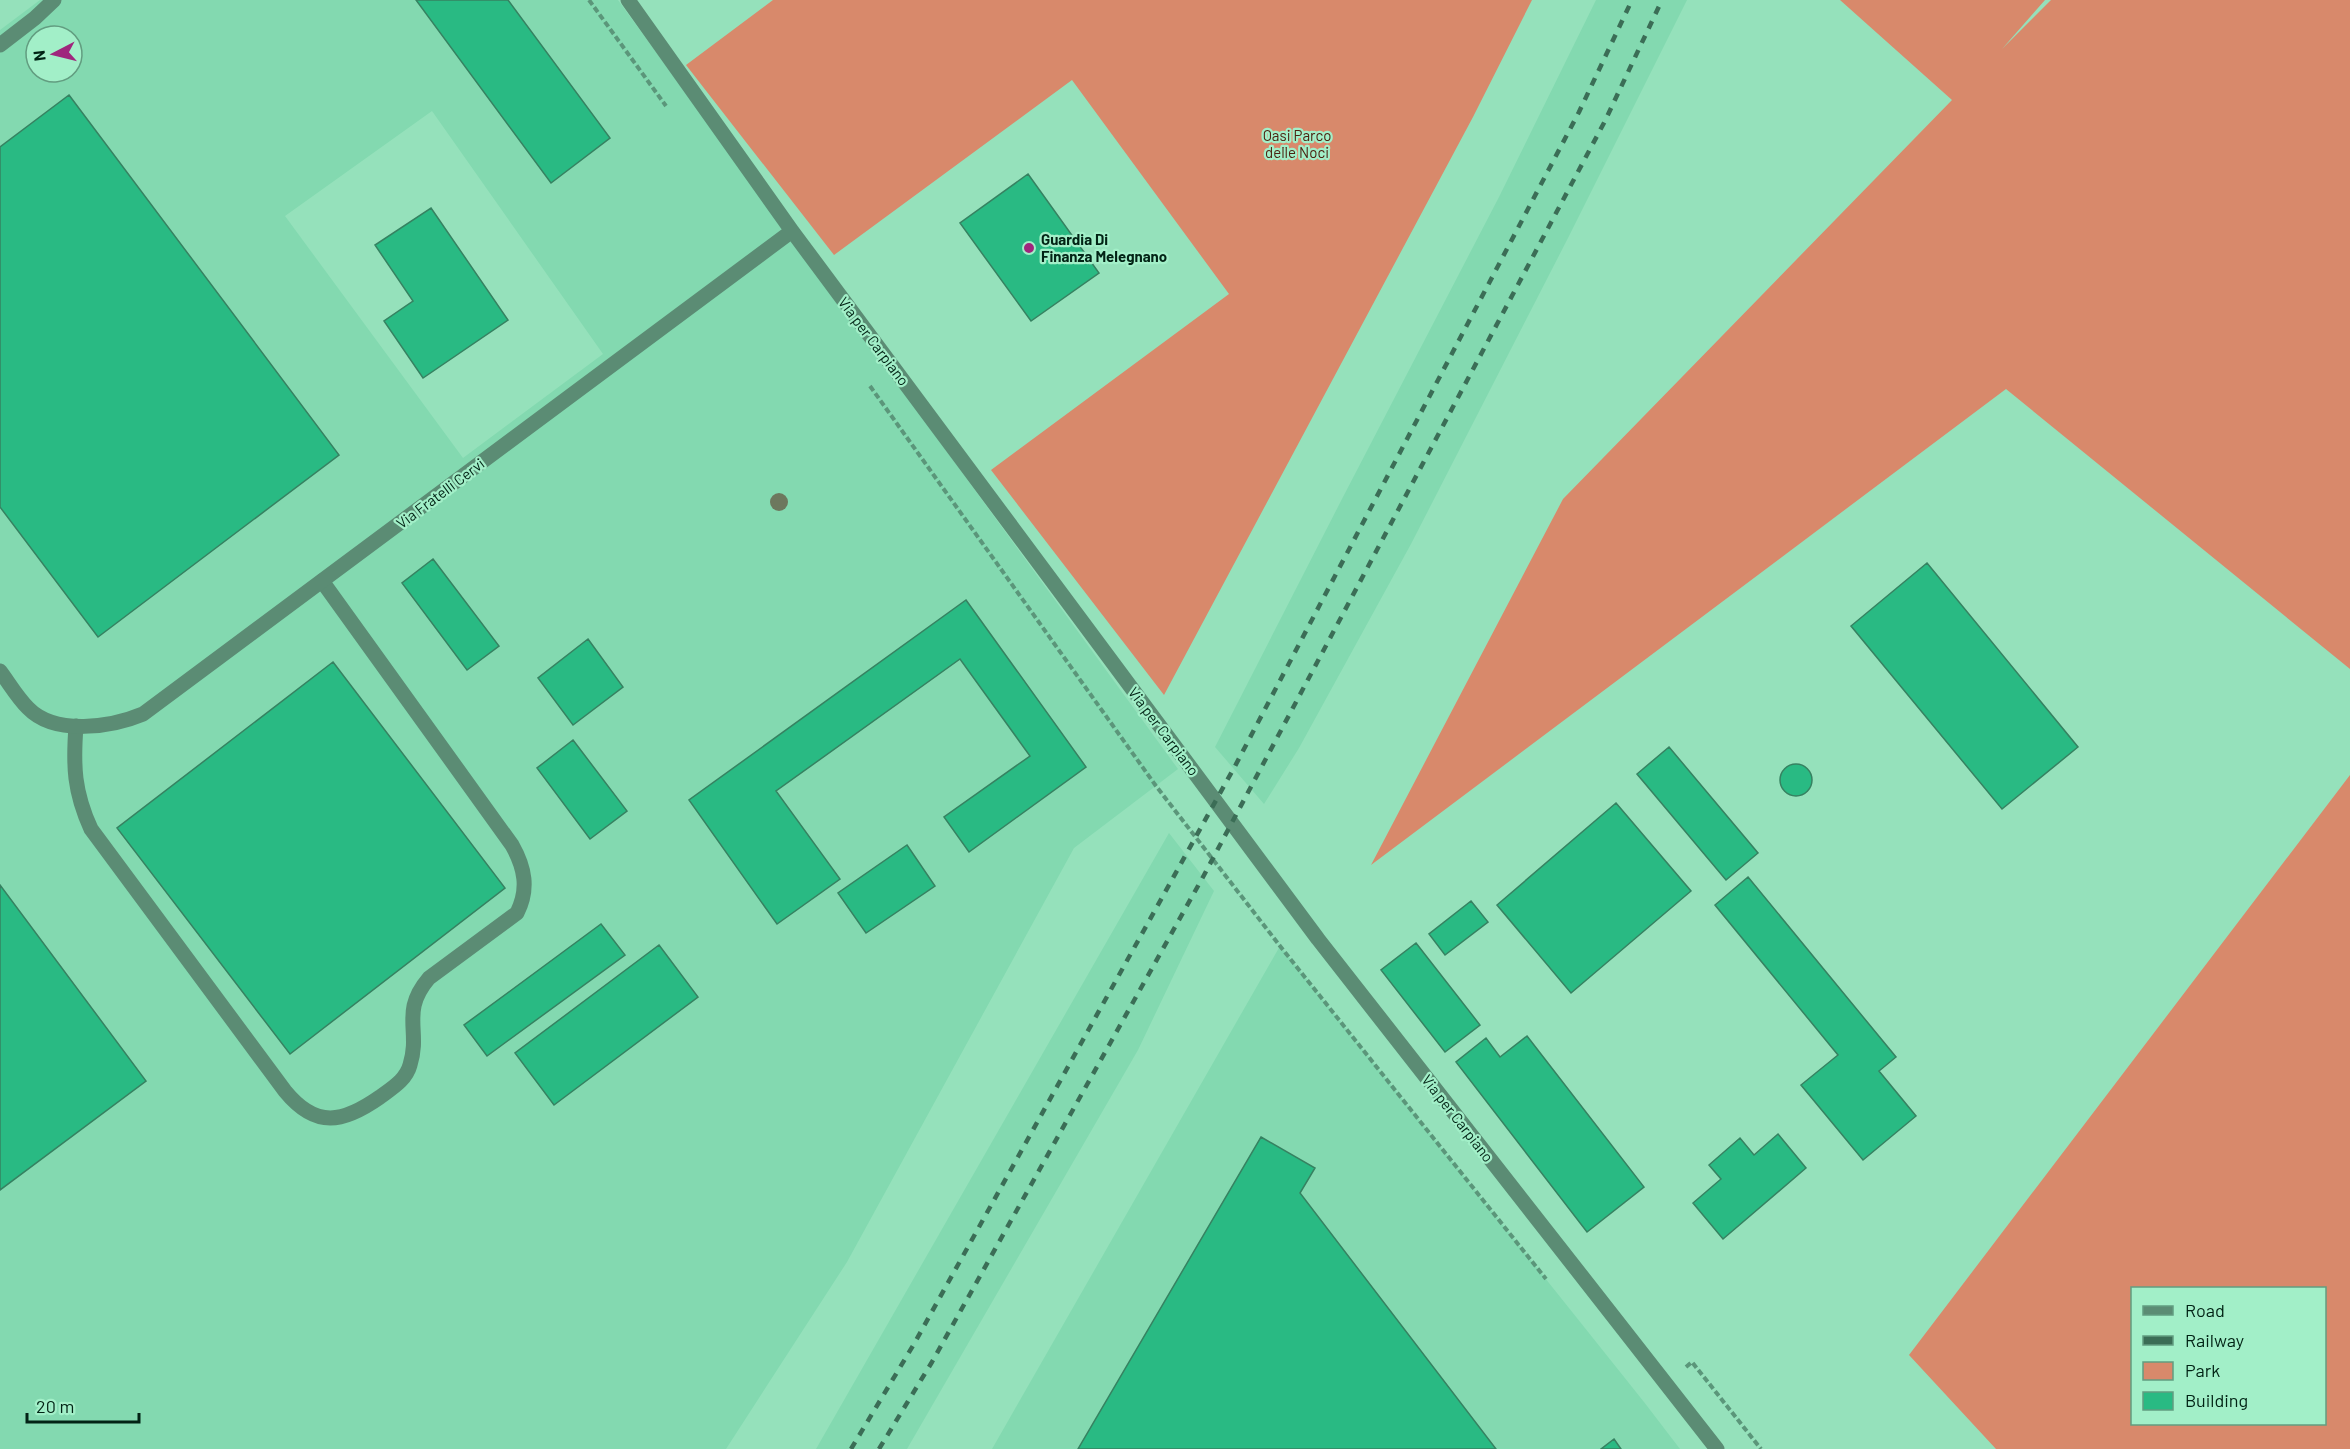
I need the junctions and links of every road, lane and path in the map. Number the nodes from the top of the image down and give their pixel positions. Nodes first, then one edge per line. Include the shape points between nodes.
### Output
1 (54, 0) edge
2 (628, 0) edge
3 (0, 45) edge
4 (792, 231) junction
5 (322, 581) junction
6 (0, 671) edge
7 (76, 726) junction
8 (1717, 1449) edge

1 - 3 street
2 - 4 street, Via per Carpiano
4 - 5 street, Via Fratelli Cervi
4 - 8 street, Via per Carpiano via 1318,939
5 - 7 street, Via Fratelli Cervi via 143,714 110,724
5 - 7 street via 512,844 524,873 520,907 509,921 429,978 419,990 412,1014 410,1065 396,1085 360,1111 345,1117 323,1118 293,1101 98,839 76,790
6 - 7 street, Via Fratelli Cervi via 34,713

